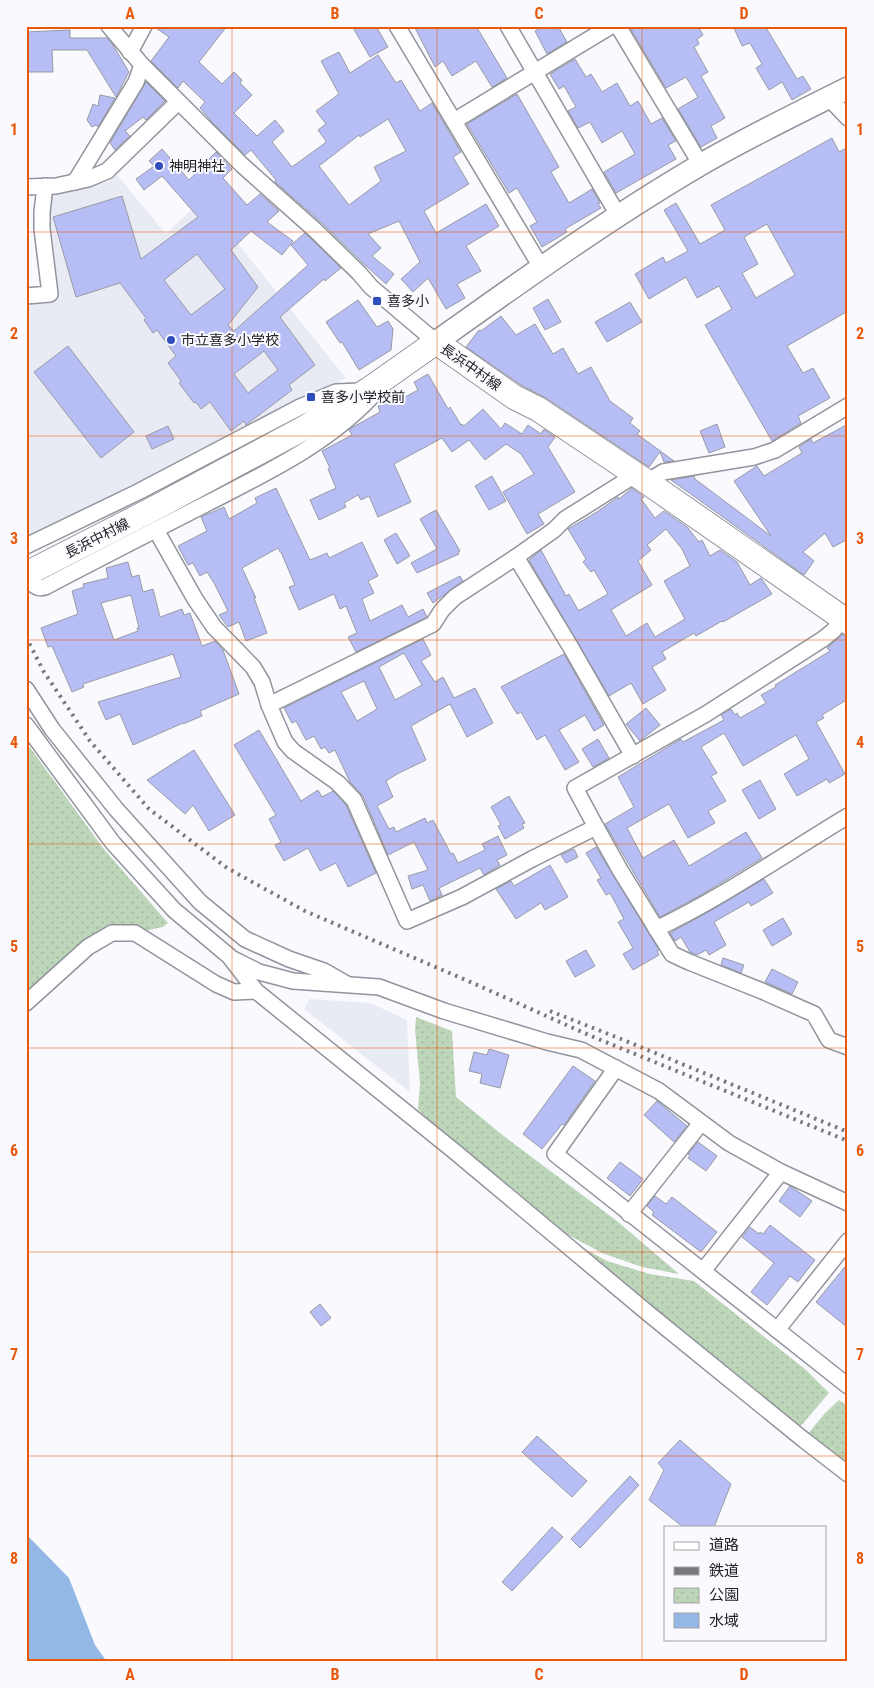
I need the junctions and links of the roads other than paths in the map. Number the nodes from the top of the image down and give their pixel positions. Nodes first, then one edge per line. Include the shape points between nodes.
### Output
1 (109, 26) edge
2 (144, 26) edge
3 (398, 26) edge
4 (508, 26) edge
5 (611, 26) edge
6 (618, 26) edge
7 (130, 52) junction
8 (142, 65) junction
9 (534, 71) junction
10 (839, 93) edge
11 (178, 102) junction
12 (848, 118) edge
13 (454, 120) junction
14 (701, 165) junction
15 (74, 182) junction
16 (45, 186) junction
17 (26, 187) edge
18 (618, 215) junction
19 (541, 267) junction
20 (26, 296) edge
21 (436, 342) junction
22 (392, 373) junction
23 (848, 406) edge
24 (300, 430) junction
25 (641, 478) junction
26 (154, 520) junction
27 (26, 546) edge
28 (516, 557) junction
29 (26, 575) edge
30 (845, 621) edge
31 (26, 689) edge
32 (269, 706) junction
33 (26, 725) edge
34 (633, 756) junction
35 (848, 816) edge
36 (596, 827) junction
37 (656, 928) junction
38 (229, 956) junction
39 (346, 984) junction
40 (256, 991) junction
41 (26, 1003) edge
42 (848, 1048) edge
43 (616, 1068) junction
44 (701, 1123) junction
45 (781, 1172) junction
46 (848, 1203) edge
47 (629, 1214) junction
48 (848, 1241) edge
49 (703, 1271) junction
50 (777, 1330) junction
51 (848, 1386) edge
52 (848, 1474) edge

1 - 7 street
2 - 7 street
3 - 13 street
4 - 9 street
5 - 9 street
6 - 14 street
7 - 8 street
8 - 11 street
8 - 15 street via 136,82
9 - 13 street
9 - 18 street
10 - 12 street
10 - 14 street
11 - 15 street via 107,171 88,180
11 - 21 street via 371,287
13 - 19 street
14 - 18 street
15 - 16 street
16 - 17 street
16 - 20 street via 42,229 50,294
18 - 19 street
19 - 21 street
21 - 22 main road, 長浜中村線
21 - 25 main road, 長浜中村線 via 514,397
22 - 24 main road, 長浜中村線
22 - 24 street via 360,409
23 - 25 street via 775,450 754,458
24 - 26 main road, 長浜中村線
24 - 27 street via 138,492
25 - 28 street via 565,519
25 - 30 main road, 長浜中村線
26 - 29 main road, 長浜中村線
26 - 32 street via 195,599 214,627 253,667 262,682
28 - 32 street via 455,596 433,624
28 - 34 street
30 - 34 street via 823,639 706,714
31 - 39 street via 52,729 116,809 200,902 245,939 324,971
32 - 36 street via 293,752 338,783 354,800 407,921 462,897
33 - 38 street via 113,844 174,910
34 - 36 street via 575,788
35 - 37 street
36 - 37 street
37 - 42 street via 672,954 814,1014 829,1040
38 - 39 street via 259,972 293,981
38 - 40 street
39 - 43 street via 379,987 444,1011 581,1050
40 - 41 street via 234,992 135,933 112,933 88,947
40 - 52 street
43 - 44 street via 658,1091
43 - 47 street via 555,1154
44 - 45 street
44 - 47 street
45 - 46 street
45 - 49 street
47 - 49 street
48 - 50 street
49 - 50 street
50 - 51 street

